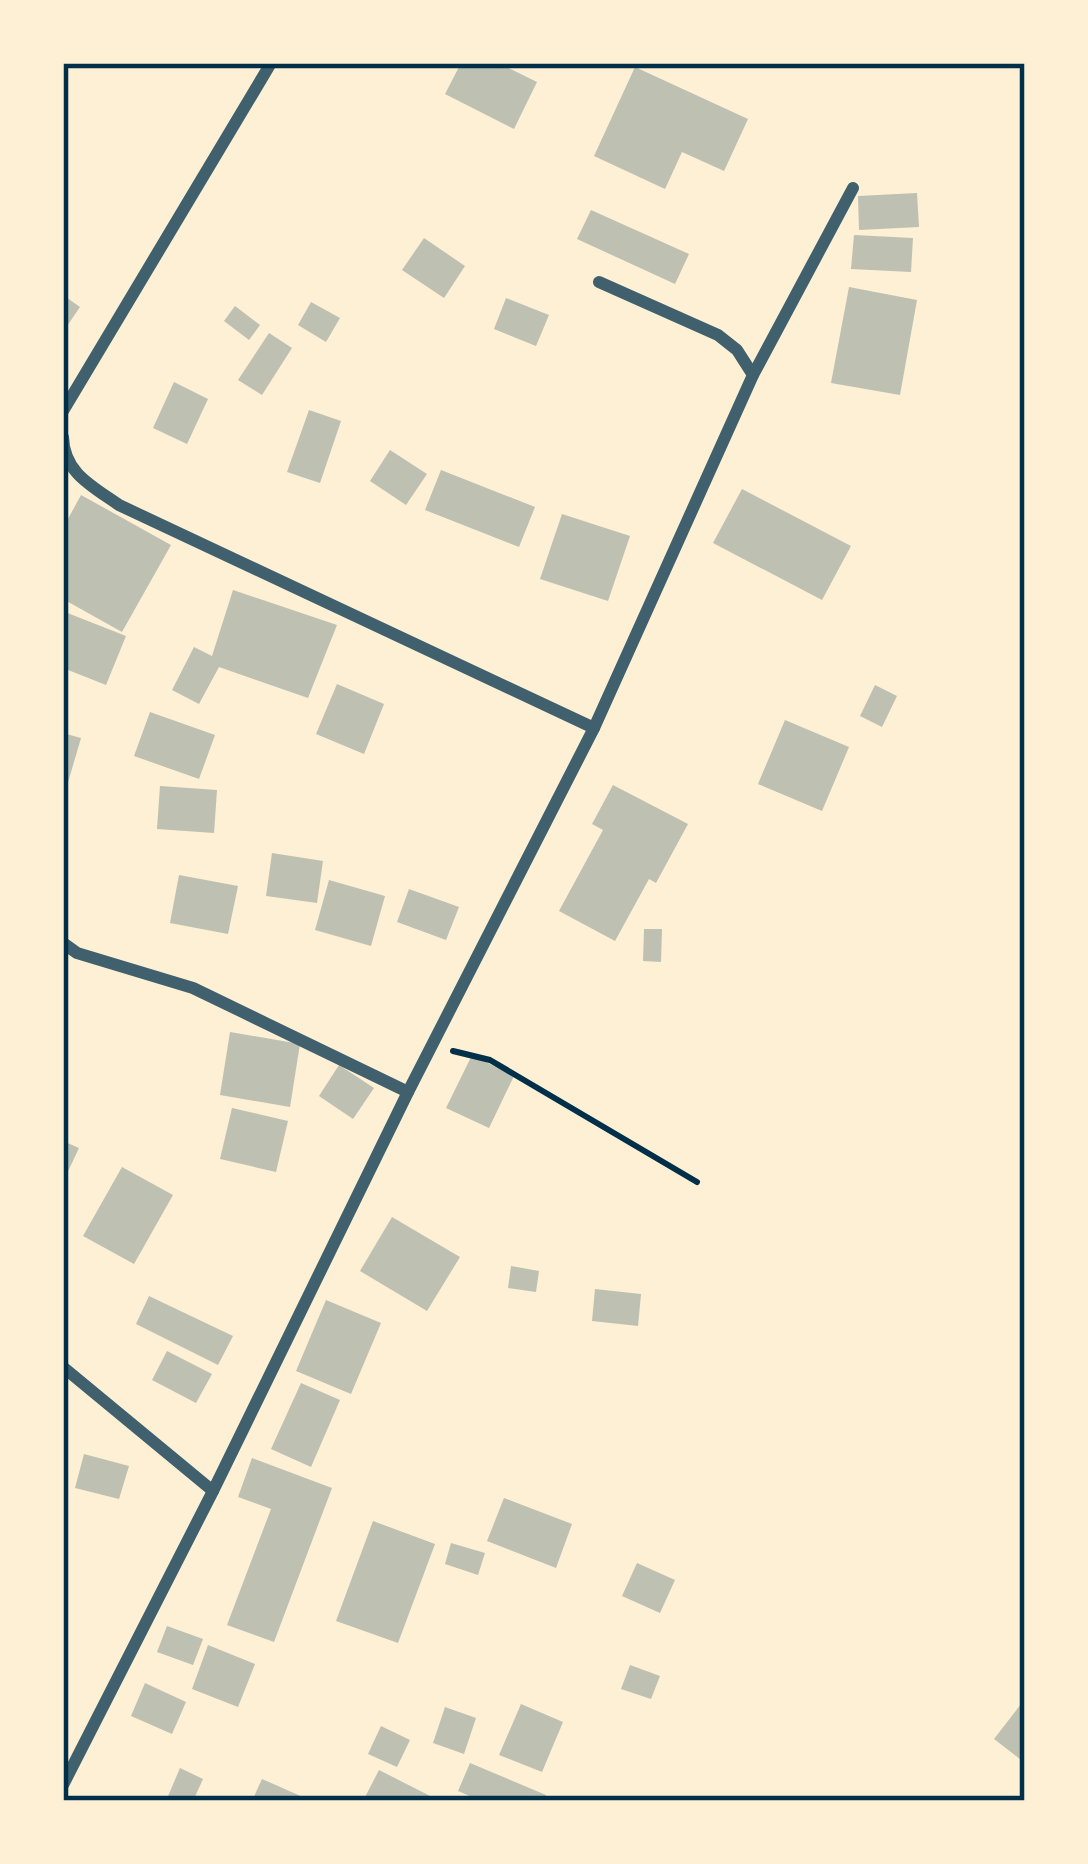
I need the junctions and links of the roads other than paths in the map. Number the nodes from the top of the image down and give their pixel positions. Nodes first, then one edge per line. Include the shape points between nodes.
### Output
1 (272, 63) edge
2 (853, 188) dead end
3 (599, 282) dead end
4 (753, 375) junction
5 (63, 411) edge
6 (63, 437) edge
7 (594, 728) junction
8 (63, 943) edge
9 (408, 1092) junction
10 (63, 1367) edge
11 (213, 1491) junction
12 (63, 1785) edge

1 - 5 street
2 - 4 street
3 - 4 street via 718,335
4 - 7 street
6 - 7 street via 75,474 118,505
7 - 9 street
8 - 9 street via 193,988
9 - 11 street
10 - 11 street
11 - 12 street

